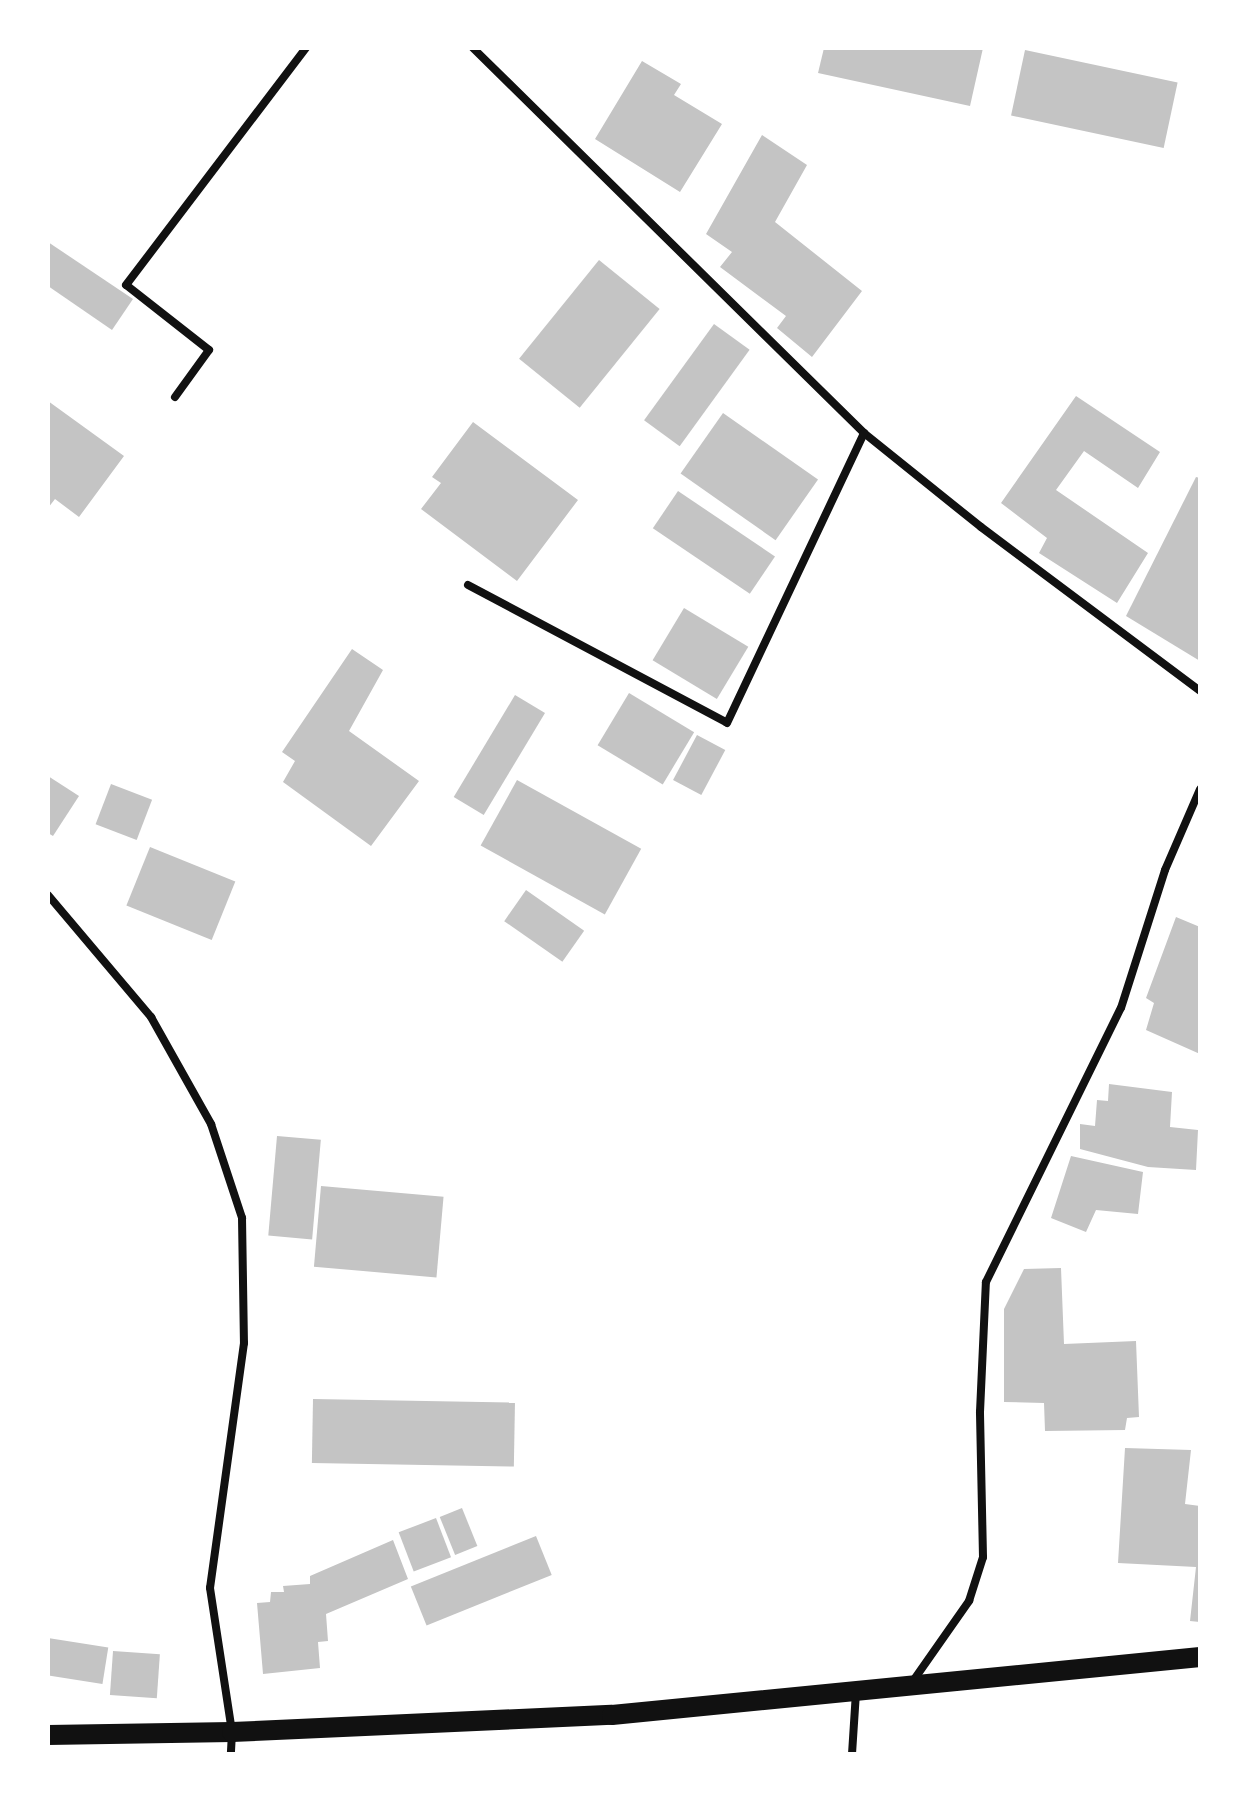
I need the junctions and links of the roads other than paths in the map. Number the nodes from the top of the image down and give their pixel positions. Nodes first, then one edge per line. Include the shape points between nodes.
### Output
1 (306, 48) edge
2 (473, 48) edge
3 (175, 397) dead end
4 (864, 433) junction
5 (468, 585) dead end
6 (1200, 691) edge
7 (1200, 789) edge
8 (48, 895) edge
9 (1200, 1657) edge
10 (910, 1685) junction
11 (856, 1691) junction
12 (232, 1732) junction
13 (48, 1735) edge
14 (231, 1754) edge
15 (852, 1754) edge

1 - 3 street via 126,285 209,350
2 - 4 street
4 - 5 street via 727,723
4 - 6 street
7 - 10 street via 1165,870 1121,1008 986,1282 980,1412 983,1557 969,1601
8 - 12 street via 151,1017 211,1124 242,1218 244,1343 210,1588
9 - 10 main road
10 - 11 main road
11 - 12 main road via 612,1715
11 - 15 street
12 - 13 main road
12 - 14 street

